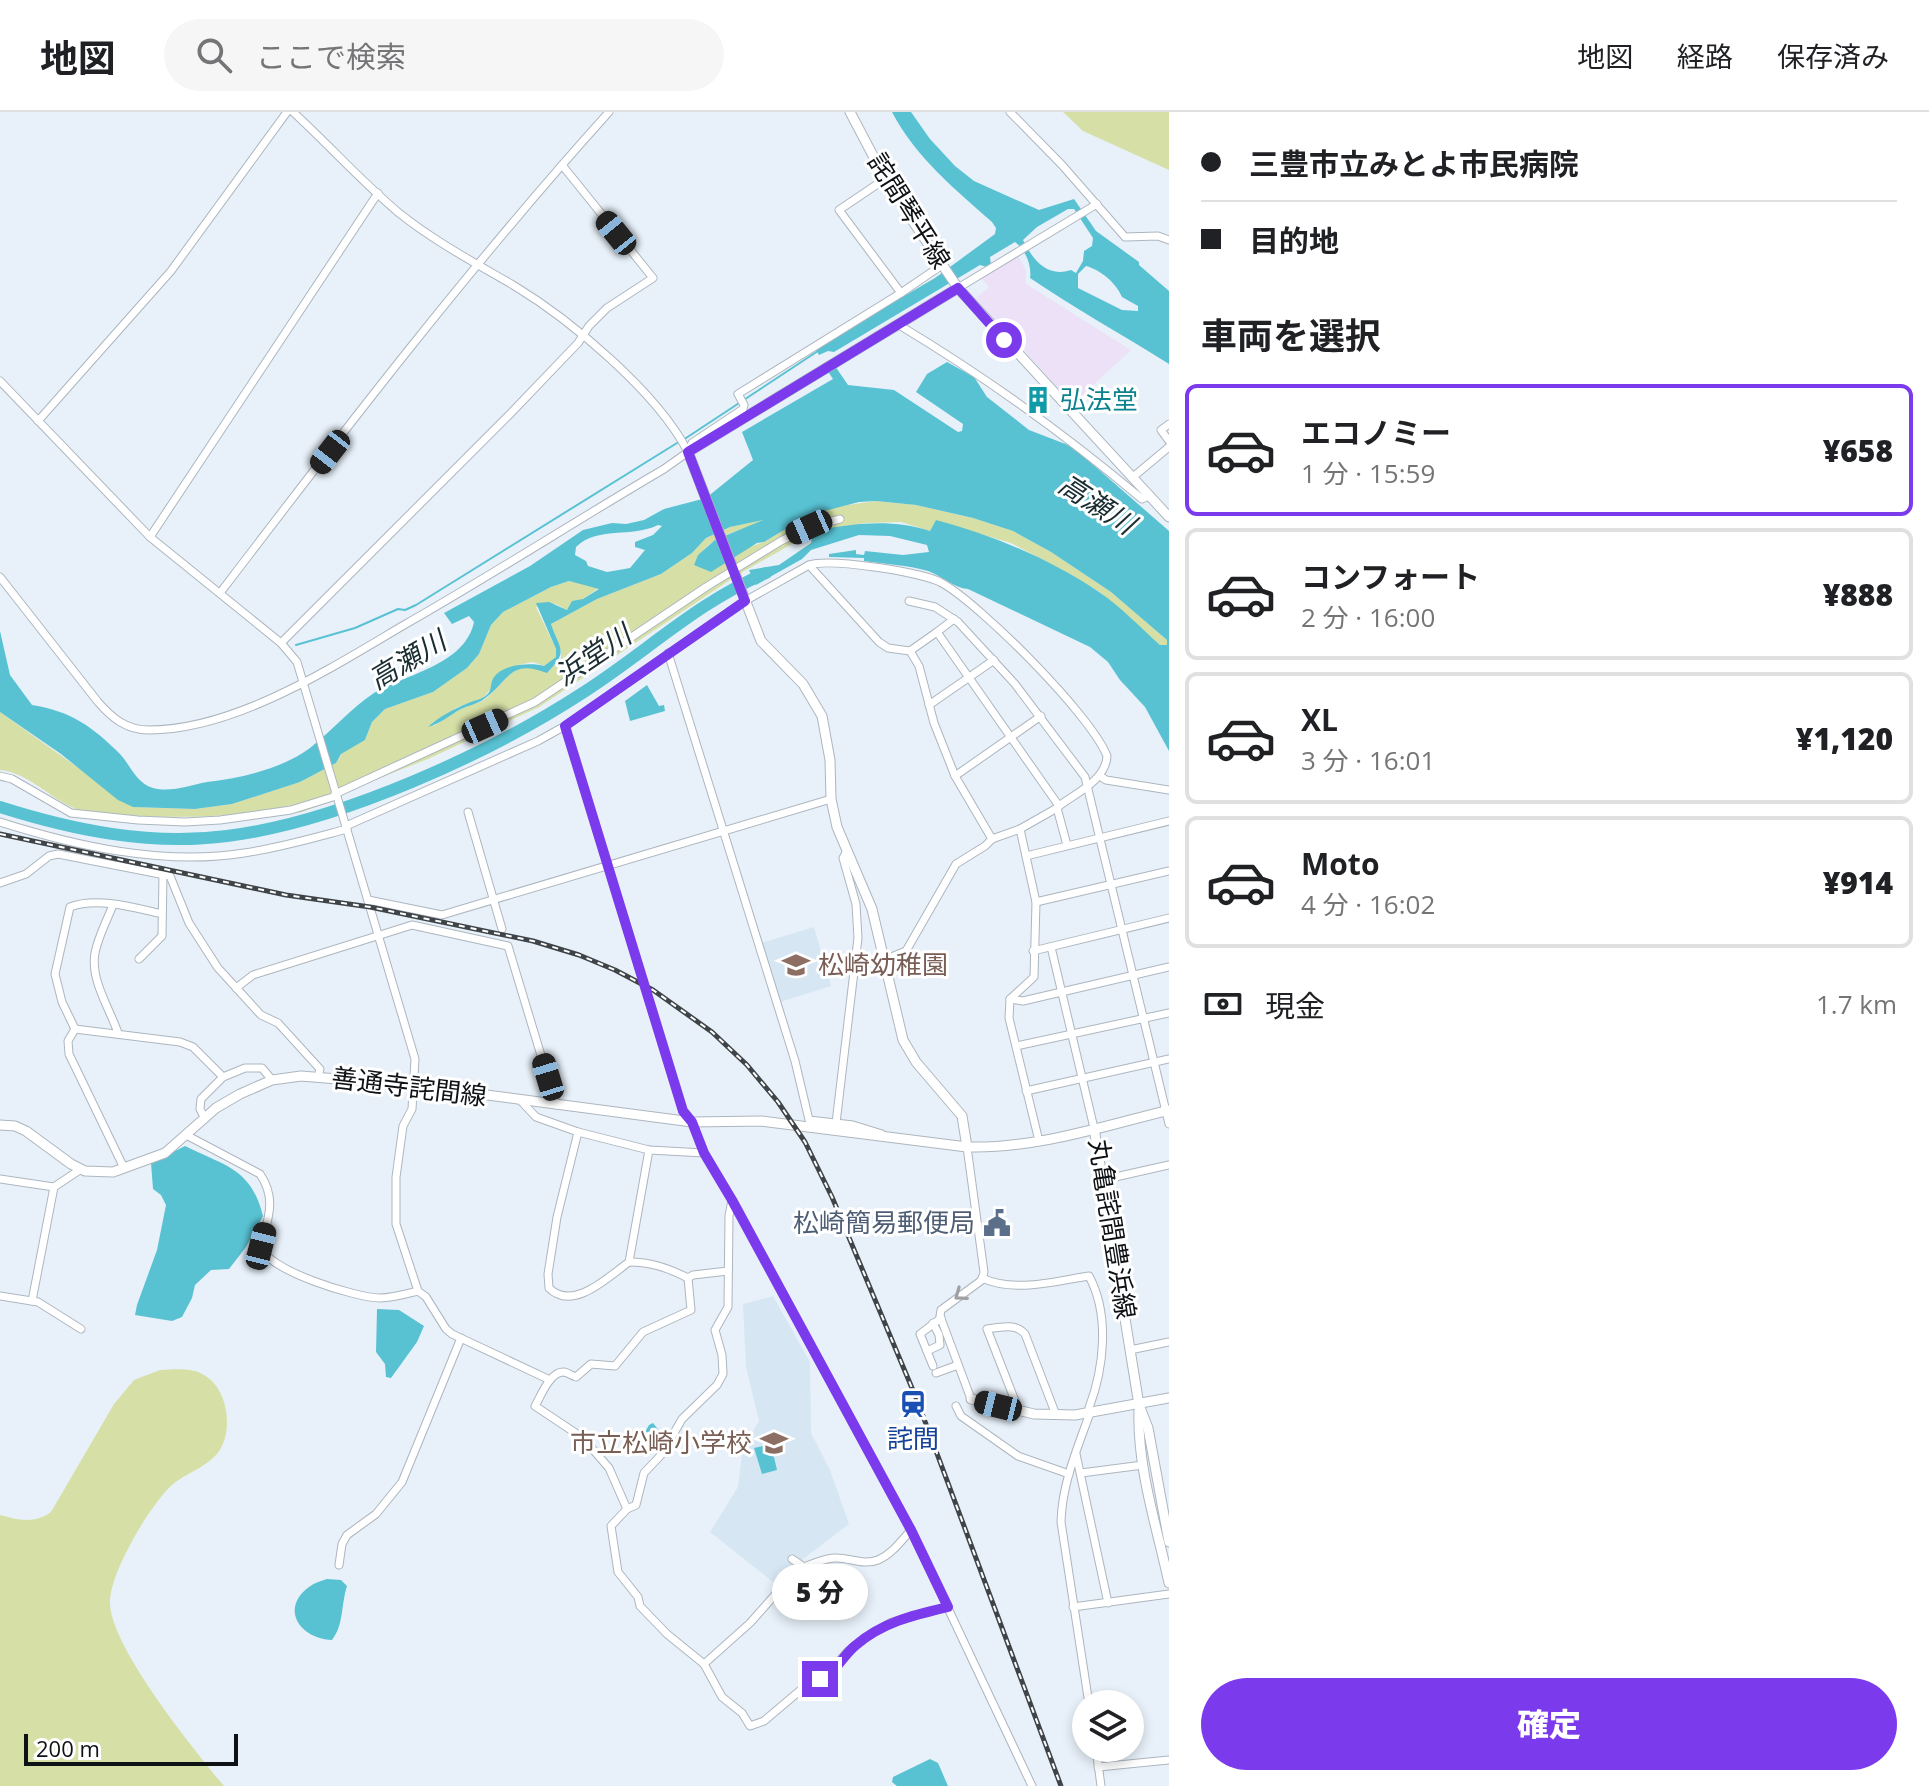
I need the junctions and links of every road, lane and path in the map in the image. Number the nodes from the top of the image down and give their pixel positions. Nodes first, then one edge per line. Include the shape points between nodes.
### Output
1 (287, 112) edge
2 (293, 112) edge
3 (609, 112) edge
4 (850, 112) edge
5 (1010, 112) edge
6 (562, 165) junction
7 (885, 179) junction
8 (378, 193) junction
9 (1097, 204) junction
10 (1169, 240) edge
11 (476, 265) junction
12 (943, 267) junction
13 (957, 286) junction
14 (901, 293) junction
15 (899, 325) junction
16 (580, 334) junction
17 (0, 381) edge
18 (38, 421) junction
19 (1169, 424) edge
20 (1169, 441) edge
21 (1169, 447) edge
22 (688, 451) junction
23 (1133, 477) junction
24 (1150, 495) junction
25 (1169, 517) edge
26 (840, 519) dead end
27 (150, 537) junction
28 (809, 565) junction
29 (734, 572) junction
30 (0, 577) edge
31 (220, 593) junction
32 (745, 601) junction
33 (909, 601) dead end
34 (954, 619) junction
35 (937, 632) junction
36 (281, 643) junction
37 (910, 651) junction
38 (668, 653) junction
39 (994, 660) junction
40 (969, 678) junction
41 (302, 683) junction
42 (929, 705) junction
43 (1041, 716) junction
44 (565, 726) junction
45 (1010, 737) junction
46 (0, 776) edge
47 (955, 776) junction
48 (1100, 776) junction
49 (1087, 786) junction
50 (1169, 790) edge
51 (336, 795) junction
52 (831, 799) junction
53 (1058, 807) junction
54 (468, 812) dead end
55 (1169, 821) edge
56 (0, 822) edge
57 (346, 827) junction
58 (1020, 829) junction
59 (723, 831) junction
60 (1100, 838) junction
61 (992, 839) junction
62 (1067, 845) junction
63 (847, 851) junction
64 (1026, 856) junction
65 (608, 864) junction
66 (1169, 871) edge
67 (163, 874) junction
68 (0, 883) edge
69 (1112, 884) junction
70 (368, 900) junction
71 (494, 900) junction
72 (1036, 902) junction
73 (113, 905) junction
74 (158, 913) dead end
75 (1169, 918) edge
76 (502, 929) dead end
77 (1123, 930) junction
78 (379, 936) junction
79 (1051, 947) junction
80 (1033, 951) junction
81 (139, 959) dead end
82 (884, 960) junction
83 (1169, 967) edge
84 (1134, 975) junction
85 (236, 988) junction
86 (1061, 992) junction
87 (1010, 999) junction
88 (1169, 1013) edge
89 (1143, 1019) junction
90 (75, 1029) junction
91 (118, 1033) junction
92 (1072, 1034) junction
93 (1016, 1046) junction
94 (1169, 1059) edge
95 (1153, 1063) junction
96 (223, 1077) junction
97 (318, 1077) junction
98 (1081, 1079) junction
99 (272, 1080) junction
100 (411, 1085) junction
101 (1026, 1091) junction
102 (521, 1101) junction
103 (556, 1105) junction
104 (1167, 1111) edge
105 (205, 1119) junction
106 (692, 1122) junction
107 (836, 1123) junction
108 (1169, 1124) edge
109 (0, 1125) edge
110 (1094, 1128) junction
111 (578, 1132) junction
112 (188, 1136) junction
113 (895, 1139) junction
114 (1039, 1141) junction
115 (967, 1147) junction
116 (649, 1150) junction
117 (704, 1153) junction
118 (1169, 1165) edge
119 (124, 1168) junction
120 (81, 1169) junction
121 (0, 1179) edge
122 (1102, 1180) junction
123 (54, 1187) junction
124 (732, 1200) junction
125 (629, 1262) junction
126 (728, 1271) junction
127 (688, 1278) junction
128 (982, 1278) junction
129 (418, 1291) junction
130 (0, 1296) edge
131 (32, 1301) junction
132 (937, 1321) junction
133 (81, 1329) dead end
134 (461, 1338) junction
135 (1169, 1342) edge
136 (1130, 1350) junction
137 (927, 1351) junction
138 (958, 1365) junction
139 (550, 1380) junction
140 (1169, 1398) edge
141 (971, 1399) joint
142 (1139, 1405) junction
143 (956, 1406) dead end
144 (1019, 1411) junction
145 (1090, 1413) junction
146 (1056, 1415) junction
147 (1076, 1451) junction
148 (1143, 1465) junction
149 (1081, 1473) junction
150 (1069, 1474) junction
151 (627, 1509) junction
152 (1167, 1519) edge
153 (911, 1530) junction
154 (1169, 1542) edge
155 (792, 1559) dead end
156 (339, 1565) dead end
157 (804, 1567) junction
158 (1169, 1583) edge
159 (1169, 1594) edge
160 (1108, 1603) junction
161 (948, 1607) junction
162 (1073, 1607) junction
163 (704, 1664) junction
164 (1087, 1690) edge
165 (1169, 1760) edge
166 (1097, 1762) edge
167 (1098, 1767) junction
168 (1032, 1786) edge
169 (1101, 1786) edge

1 - 18 street via 171,271
2 - 8 street
3 - 6 street
4 - 7 main road, 詫間琴平線
5 - 9 street
6 - 11 street
6 - 16 street via 653,278 607,308
7 - 12 main road, 詫間琴平線
7 - 14 street via 839,210
8 - 11 street
8 - 27 street
9 - 10 street via 1125,237
9 - 13 street
11 - 16 street
11 - 31 street
12 - 13 main road, 詫間琴平線
12 - 14 street
13 - 15 main road
13 - 23 main road, 詫間琴平線
14 - 22 street via 738,394 744,405 738,413
15 - 22 main road
15 - 24 street via 1069,440 1142,499
16 - 22 street via 655,405
16 - 36 street via 510,414
17 - 18 street
18 - 27 street
19 - 20 street via 1161,430
21 - 23 street
22 - 29 main road
22 - 41 street
23 - 24 main road, 詫間琴平線
24 - 25 main road, 詫間琴平線
26 - 29 street via 793,534
27 - 31 street
28 - 32 street
28 - 37 street via 879,642
28 - 48 street via 836,562 924,576 958,593 1046,675 1090,730 1107,756
29 - 32 main road
29 - 51 street via 535,702
30 - 41 street via 98,702 128,727 184,727 233,715
31 - 36 street
32 - 38 street
32 - 52 main road via 761,641 803,684 822,716
33 - 34 street via 935,607
34 - 35 street
34 - 39 street
35 - 37 street
35 - 40 street
36 - 41 street via 297,662
37 - 42 street
38 - 44 street
38 - 59 street
39 - 40 street
39 - 43 street
40 - 42 street
40 - 45 street
41 - 51 street
42 - 47 street
43 - 45 street
43 - 49 street
44 - 57 street
44 - 65 street
45 - 47 street
45 - 53 street
46 - 51 street via 71,813 138,820 220,820 291,810
47 - 61 street
48 - 49 street
48 - 50 street
49 - 53 street
49 - 60 street
51 - 57 street
52 - 59 street
52 - 63 main road
53 - 58 street
53 - 62 street
54 - 71 street
55 - 60 street
56 - 57 street via 76,842 185,856 243,854
57 - 70 street
58 - 61 street
58 - 64 street
59 - 65 street
59 - 107 street via 809,1120
60 - 62 street
60 - 69 street
61 - 82 street via 956,864 906,951
62 - 64 street
63 - 82 main road via 872,909
63 - 107 street via 843,858 856,904 858,938
64 - 72 street
65 - 71 street
65 - 106 street via 683,1111
66 - 69 street
67 - 68 street via 58,854
67 - 81 street via 162,936
67 - 85 street via 170,876 189,923
69 - 72 street
69 - 77 street
70 - 71 street via 442,915
70 - 78 street
71 - 76 street
72 - 80 street
73 - 74 street
73 - 90 street via 74,905 65,920 55,974
73 - 91 street via 94,957
75 - 77 street
77 - 79 street
77 - 84 street
78 - 85 street via 253,975
78 - 100 street via 415,1059
78 - 103 street via 412,925 508,946
79 - 80 street
79 - 86 street
80 - 87 street via 1034,977
82 - 115 main road via 903,1040 962,1116
83 - 84 street
84 - 86 street
84 - 89 street
85 - 97 street via 261,1015 278,1023 320,1069
86 - 87 street
86 - 92 street
87 - 93 street
88 - 89 street
89 - 92 street
89 - 95 street
90 - 91 street
90 - 119 street via 68,1041 69,1054
91 - 96 street via 193,1047
92 - 93 street
92 - 98 street
93 - 101 street
94 - 95 street
95 - 98 street
95 - 104 street
96 - 99 street via 262,1068
96 - 105 street via 201,1099
97 - 99 main road, 善通寺詫間線
97 - 100 main road, 善通寺詫間線
98 - 101 street
98 - 110 street
99 - 105 main road, 善通寺詫間線
100 - 102 main road, 善通寺詫間線
100 - 129 street via 412,1109 403,1126 396,1177 396,1224
101 - 114 street
102 - 103 main road, 善通寺詫間線
102 - 111 street via 536,1117
103 - 106 main road, 善通寺詫間線
104 - 108 street
104 - 110 main road, 丸亀詫間豊浜線
105 - 112 main road, 善通寺詫間線
106 - 113 main road, 善通寺詫間線 via 761,1121
106 - 117 street
107 - 113 street
109 - 120 main road via 26,1131
110 - 114 main road, 善通寺詫間線
110 - 122 main road, 丸亀詫間豊浜線
111 - 116 street
111 - 125 street via 555,1229 549,1288 556,1296 576,1295
112 - 119 main road, 善通寺詫間線 via 165,1153
112 - 129 street via 260,1174 272,1204 261,1246 269,1259 362,1296
113 - 115 main road, 善通寺詫間線
114 - 115 main road, 善通寺詫間線
115 - 128 street
116 - 117 street
116 - 125 street
117 - 124 street
118 - 122 street
119 - 120 main road, 善通寺詫間線 via 102,1173
120 - 123 street
121 - 123 street
122 - 136 main road, 丸亀詫間豊浜線
123 - 131 street
124 - 126 street
124 - 153 street
125 - 127 street via 653,1263
126 - 127 street
126 - 151 street via 728,1307 715,1330 723,1374 682,1419 644,1473 636,1505
127 - 139 street via 691,1310 650,1326 615,1366 594,1363 576,1377 561,1372
128 -> 132 street via 941,1310
128 - 145 street via 1013,1285 1089,1276 1101,1332 1100,1372
129 - 134 street via 446,1329
130 - 131 street
131 - 133 street
132 - 137 street via 940,1345
132 - 137 street via 920,1334
132 - 138 street
134 - 139 street
134 - 156 street via 402,1482 376,1514 347,1535
135 - 136 street
136 - 142 main road, 丸亀詫間豊浜線
137 - 138 street via 934,1369
138 - 141 street
139 - 151 street via 535,1406 583,1438 609,1468
140 - 142 main road
141 - 144 main road
142 - 145 main road
142 - 148 main road, 丸亀詫間豊浜線
142 - 152 main road, 丸亀詫間豊浜線
143 - 150 street via 961,1416 1018,1456
144 - 146 main road
144 - 146 street via 987,1329 1021,1329
145 - 146 main road
145 - 147 street
147 - 149 street
147 - 150 street
148 - 149 street
148 - 158 main road, 丸亀詫間豊浜線
149 - 160 street
150 - 162 street via 1061,1522
151 - 163 street via 611,1526 618,1572 646,1613
152 - 154 main road, 丸亀詫間豊浜線
153 - 157 street via 876,1560 836,1557
153 - 161 street
155 - 157 street
157 - 163 street
159 - 160 street
160 - 162 street
161 - 163 street via 892,1622 871,1634 825,1677 750,1726 722,1697
161 - 168 street
162 - 164 street
165 - 167 street
166 - 167 street
167 - 169 street

